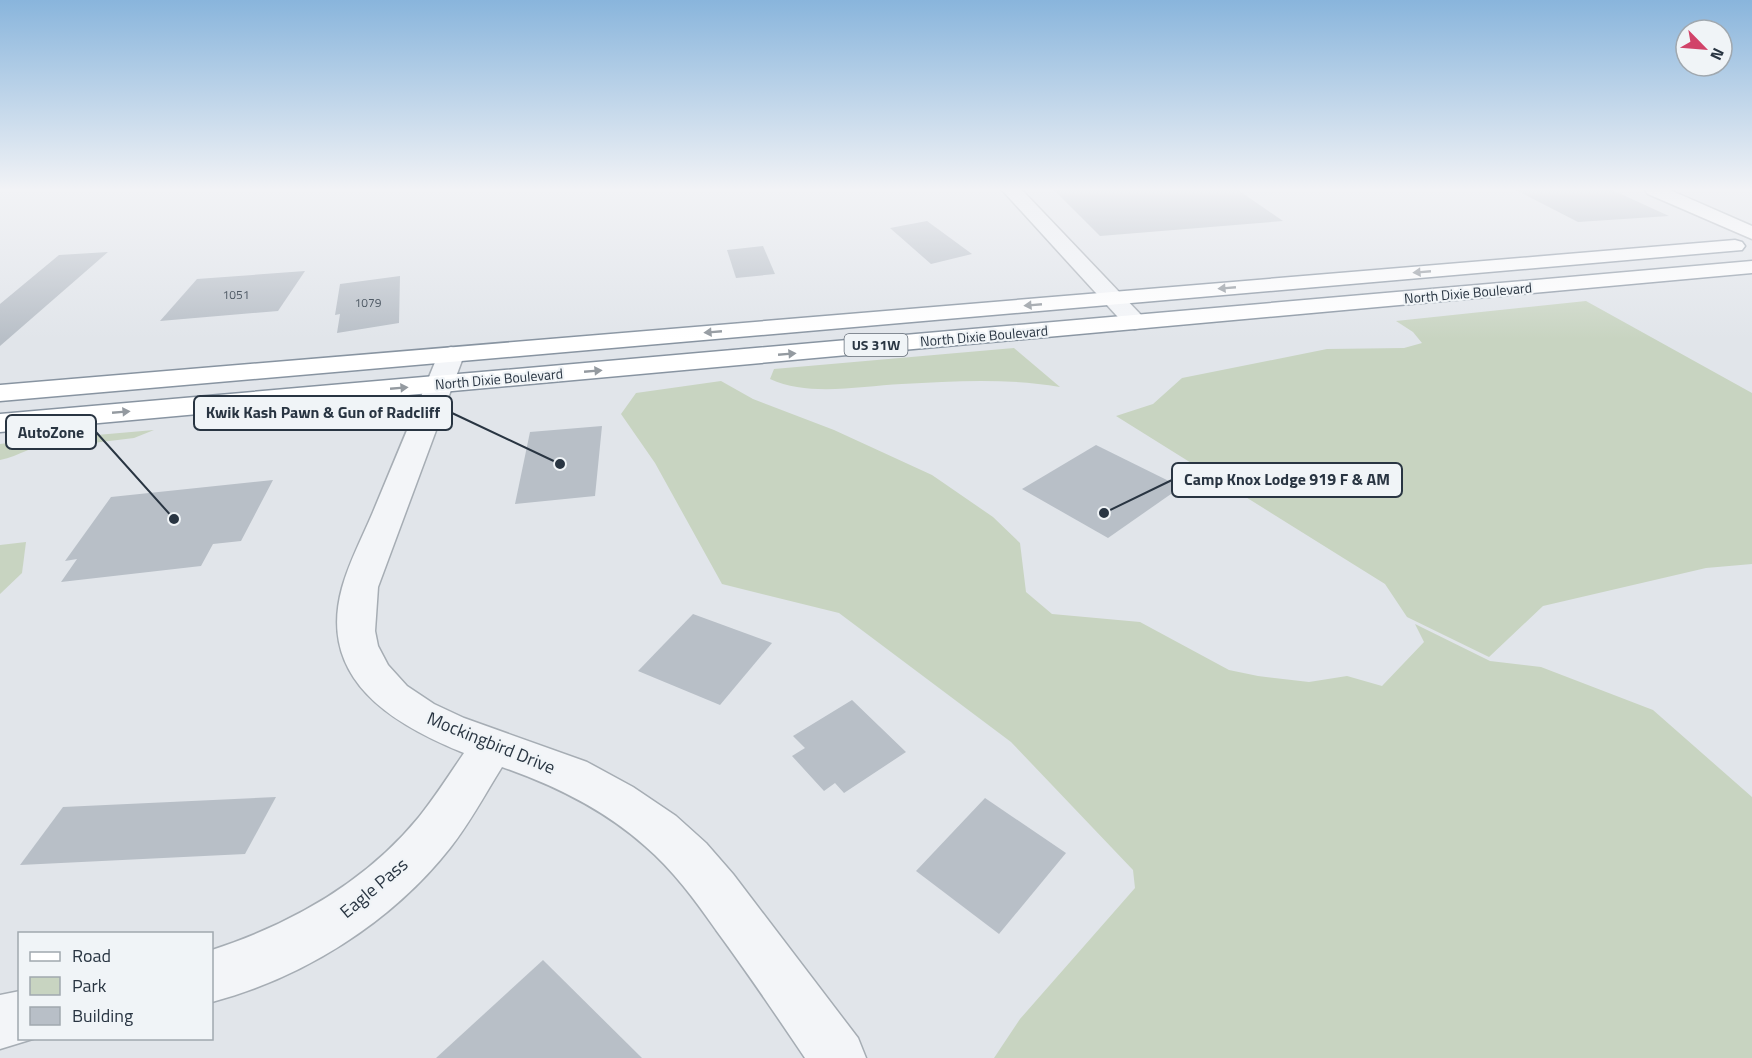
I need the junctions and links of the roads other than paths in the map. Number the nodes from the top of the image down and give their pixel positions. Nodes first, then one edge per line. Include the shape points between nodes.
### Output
1 (1058, 239) edge
2 (1752, 245) edge
3 (1752, 267) edge
4 (1113, 298) junction
5 (1135, 322) junction
6 (445, 370) junction
7 (0, 393) edge
8 (0, 423) edge
9 (492, 746) junction
10 (213, 976) edge
11 (18, 1018) edge
12 (0, 1022) edge
13 (838, 1058) edge

1 - 4 street
2 -> 4 main road, North Dixie Boulevard / US 31W
3 - 5 main road, North Dixie Boulevard / US 31W
4 - 5 street
4 -> 6 main road, North Dixie Boulevard / US 31W
6 -> 5 main road, North Dixie Boulevard / US 31W
6 - 7 main road, North Dixie Boulevard / US 31W
8 -> 6 main road, North Dixie Boulevard / US 31W
6 - 9 street, Mockingbird Drive via 360,587 356,616 359,645 371,673 393,698 427,720
9 - 10 street, Eagle Pass via 434,832 402,868 358,906 302,941
9 - 13 street, Mockingbird Drive via 570,775 618,799 661,831 700,869
11 - 12 street

